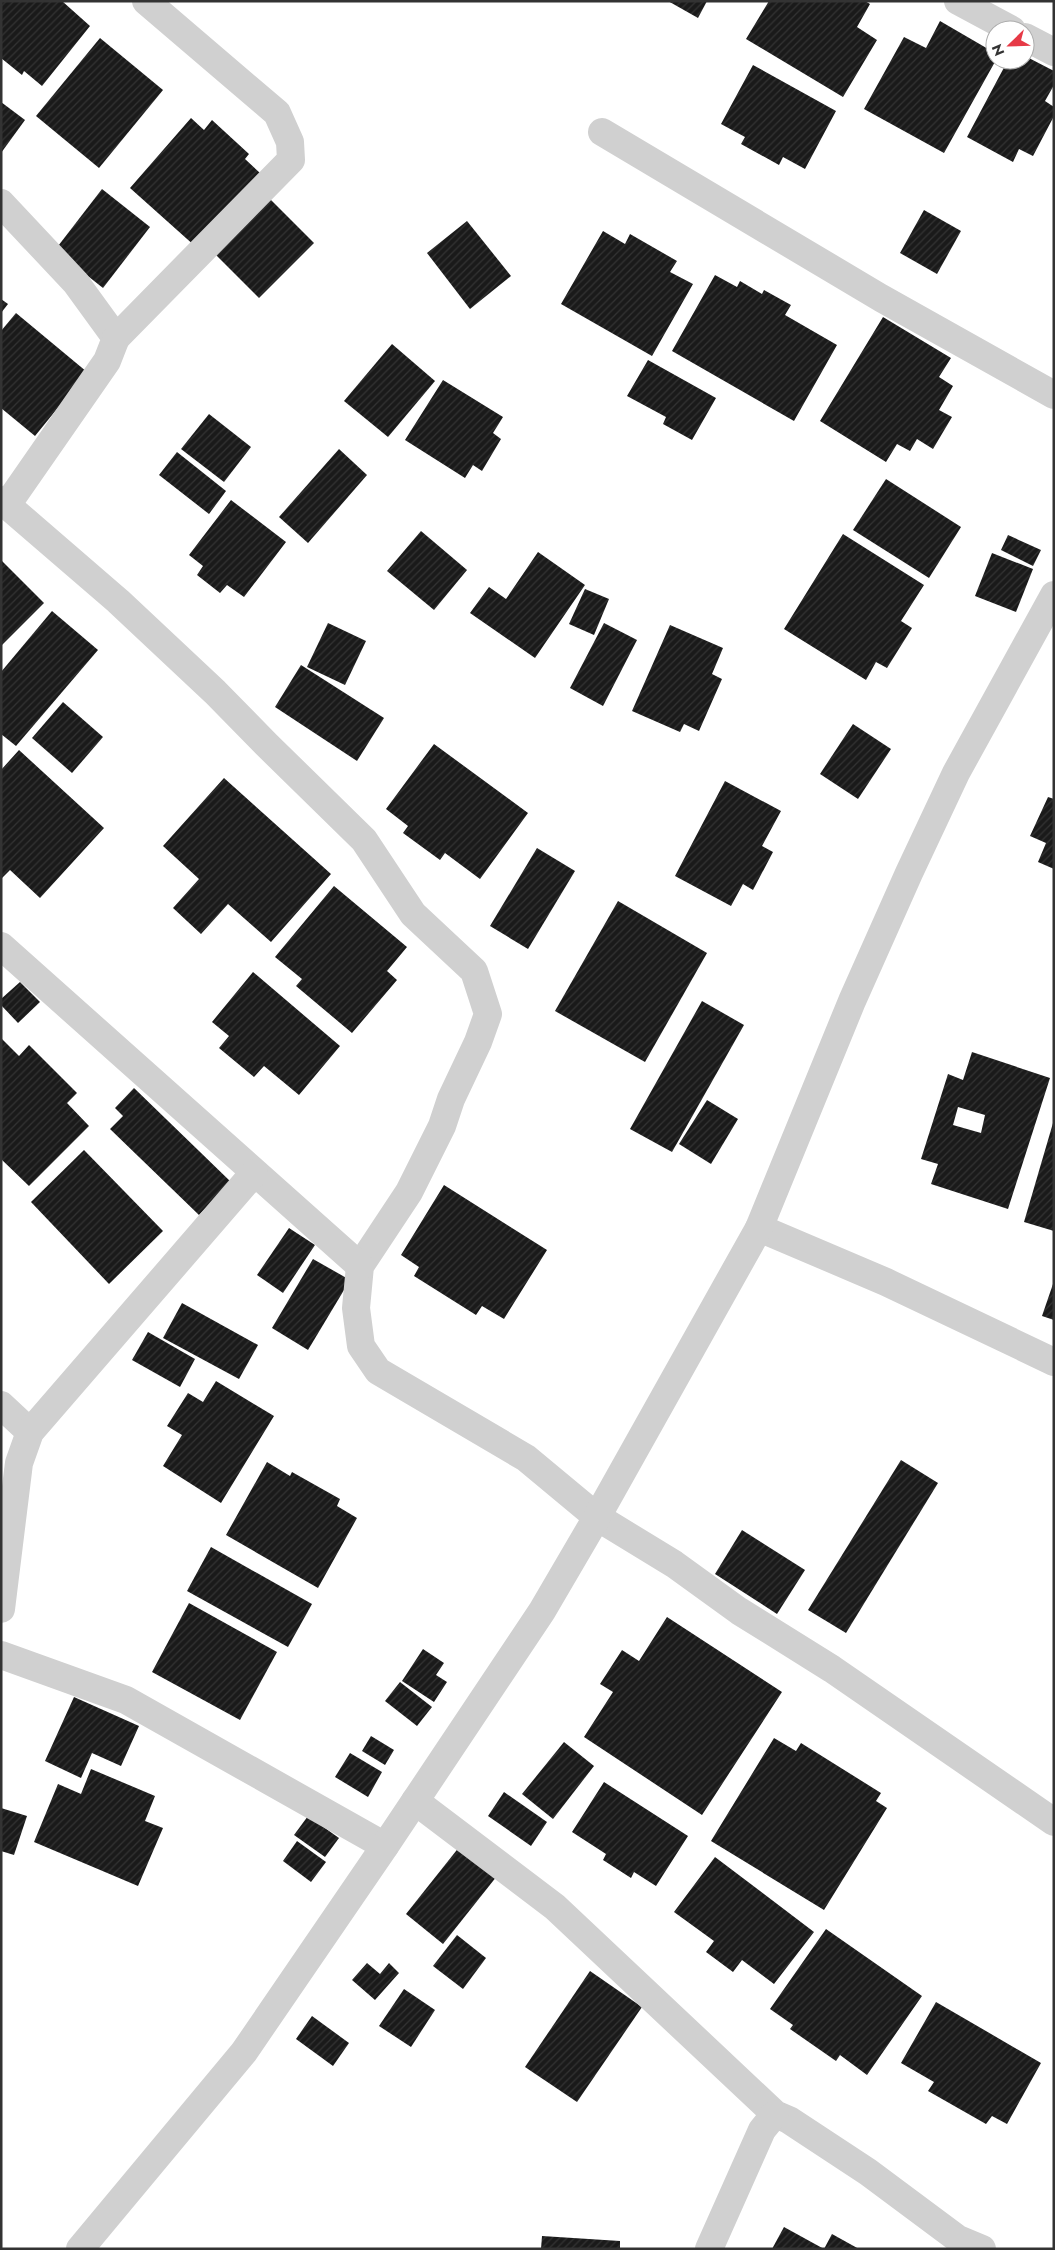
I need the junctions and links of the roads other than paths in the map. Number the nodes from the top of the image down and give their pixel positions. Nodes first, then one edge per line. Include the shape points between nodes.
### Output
1 (146, 1) edge
2 (958, 1) edge
3 (993, 20) edge
4 (1035, 42) edge
5 (1054, 52) edge
6 (602, 132) dead end
7 (1, 204) edge
8 (116, 338) junction
9 (1054, 395) edge
10 (4, 502) edge
11 (1054, 595) edge
12 (1, 946) edge
13 (254, 1172) junction
14 (759, 1228) junction
15 (360, 1266) junction
16 (1054, 1362) edge
17 (1, 1405) edge
18 (30, 1432) junction
19 (597, 1518) junction
20 (1, 1609) edge
21 (1, 1655) edge
22 (415, 1802) junction
23 (1054, 1822) edge
24 (385, 1846) junction
25 (775, 2114) junction
26 (80, 2249) edge
27 (709, 2249) edge
28 (982, 2249) edge

1 - 8 street via 277,113 290,142 291,160
2 - 3 street
4 - 5 street
6 - 9 street via 881,298
7 - 8 street via 76,283
8 - 10 street via 107,361
10 - 15 street via 118,601 215,692 364,840 413,914 474,971 488,1014 478,1042 410,1192
11 - 14 street via 956,774 909,873 778,1176
12 - 13 street
13 - 15 street
13 - 18 street
14 - 16 street via 886,1282
14 - 19 street
15 - 19 street via 356,1308 361,1346 378,1371 526,1458
17 - 18 street
18 - 20 street via 19,1463
19 - 22 street via 542,1611
19 - 23 street via 674,1564 739,1611 832,1669
21 - 24 street via 126,1700
22 - 24 street
22 - 25 street via 555,1907
24 - 26 street via 244,2052
25 - 27 street via 762,2130
25 - 28 street via 868,2172 958,2239

